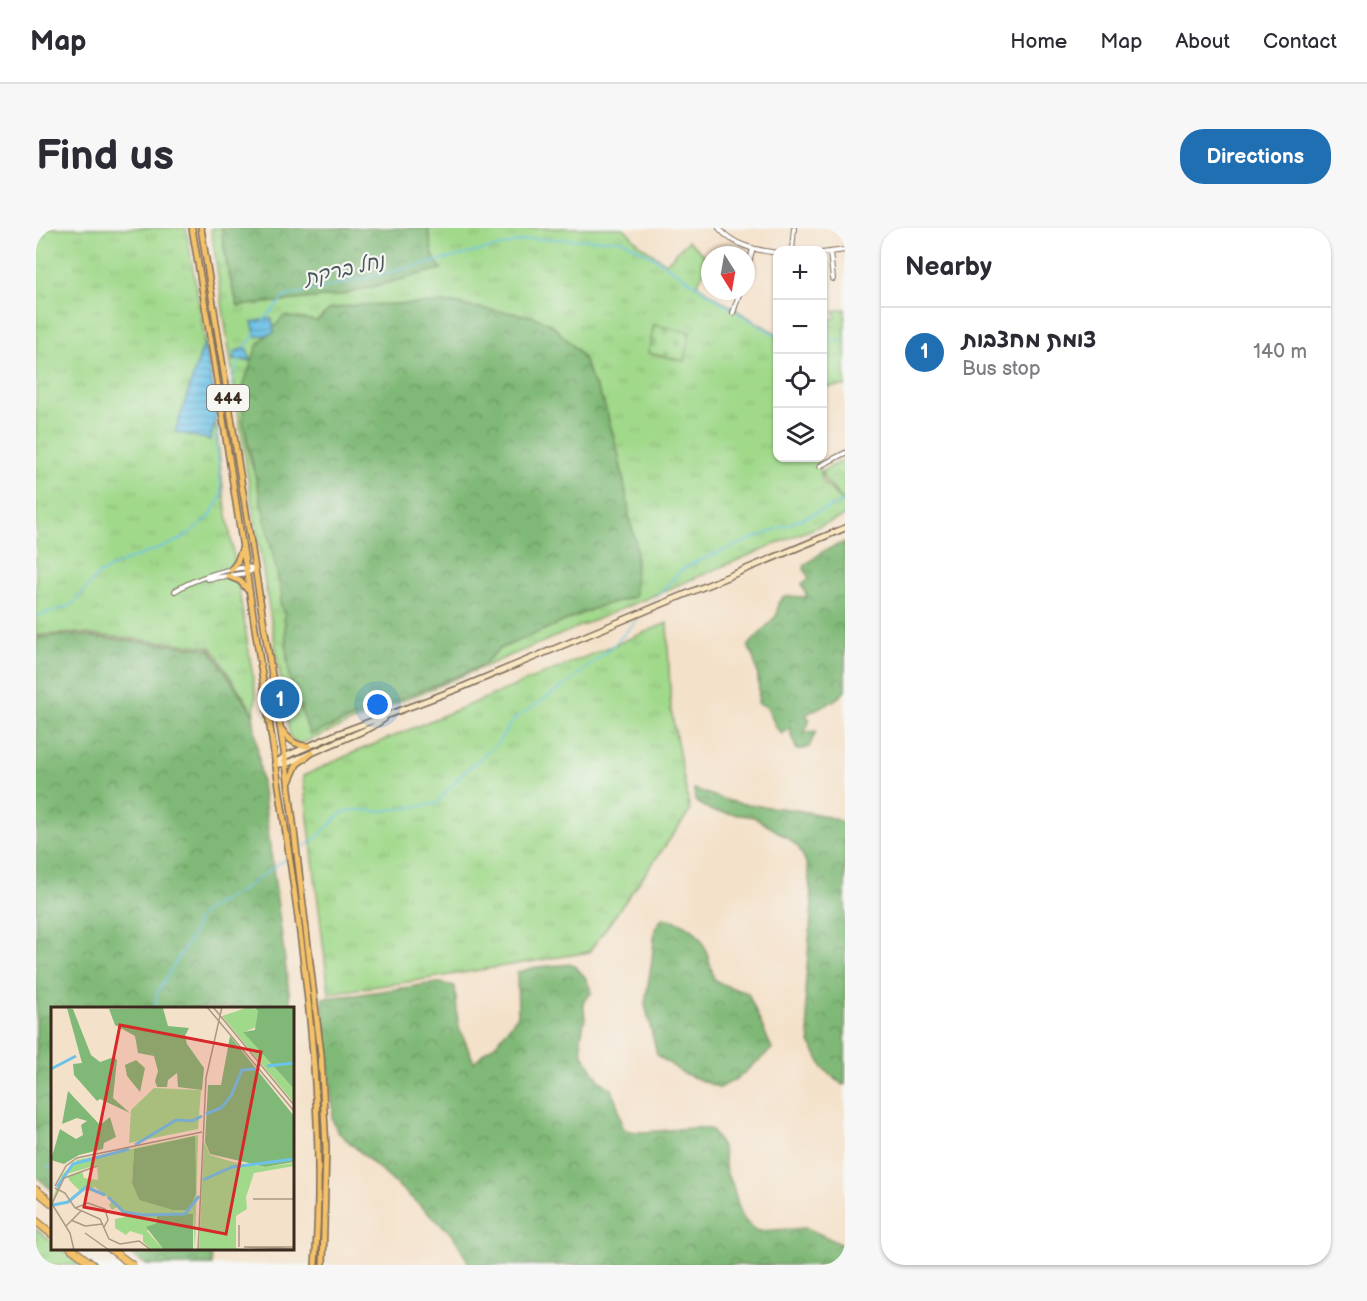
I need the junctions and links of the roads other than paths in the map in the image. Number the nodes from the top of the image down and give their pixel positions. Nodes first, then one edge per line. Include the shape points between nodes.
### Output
1 (192, 228) edge
2 (201, 228) edge
3 (719, 228) edge
4 (794, 228) edge
5 (745, 246) edge
6 (792, 246) edge
7 (755, 249) edge
8 (845, 250) edge
9 (773, 252) edge
10 (830, 253) joint
11 (833, 279) dead end
12 (737, 300) edge
13 (733, 313) dead end
14 (845, 453) edge
15 (820, 466) dead end
16 (845, 528) edge
17 (243, 547) junction
18 (256, 568) junction
19 (231, 570) junction
20 (246, 570) junction
21 (228, 576) junction
22 (194, 581) junction
23 (175, 591) dead end
24 (250, 593) junction
25 (280, 727) junction
26 (310, 749) junction
27 (284, 756) junction
28 (275, 764) junction
29 (286, 764) junction
30 (288, 787) junction
31 (36, 1190) edge
32 (51, 1202) edge
33 (36, 1221) edge
34 (51, 1233) edge
35 (74, 1250) edge
36 (113, 1250) edge
37 (93, 1265) edge
38 (132, 1265) edge
39 (315, 1265) edge
40 (323, 1265) edge

1 - 17 main road, 444
2 - 18 main road, 444
3 - 5 street via 727,239
4 - 6 street
7 - 9 street
8 - 10 street
10 - 11 street
12 - 13 street
14 - 15 street
16 - 26 main road via 369,721
17 - 19 main road
17 - 20 main road, 444
18 - 20 street
18 - 25 main road, 444
19 - 20 street
19 - 22 street
20 - 21 street
20 - 24 main road, 444
21 - 22 street
21 - 24 main road via 240,581
22 - 23 street
24 - 28 main road, 444
25 - 26 main road via 291,741
25 - 27 main road, 444
26 - 27 main road
26 - 29 main road
26 - 30 main road via 297,764
27 - 28 main road
27 - 29 main road, 444
28 - 29 main road
28 - 39 main road, 444 via 314,1063 319,1148
29 - 30 main road, 444
30 - 40 main road, 444 via 321,1054 326,1148
31 - 32 highway
33 - 34 highway
35 - 37 highway
36 - 38 highway

